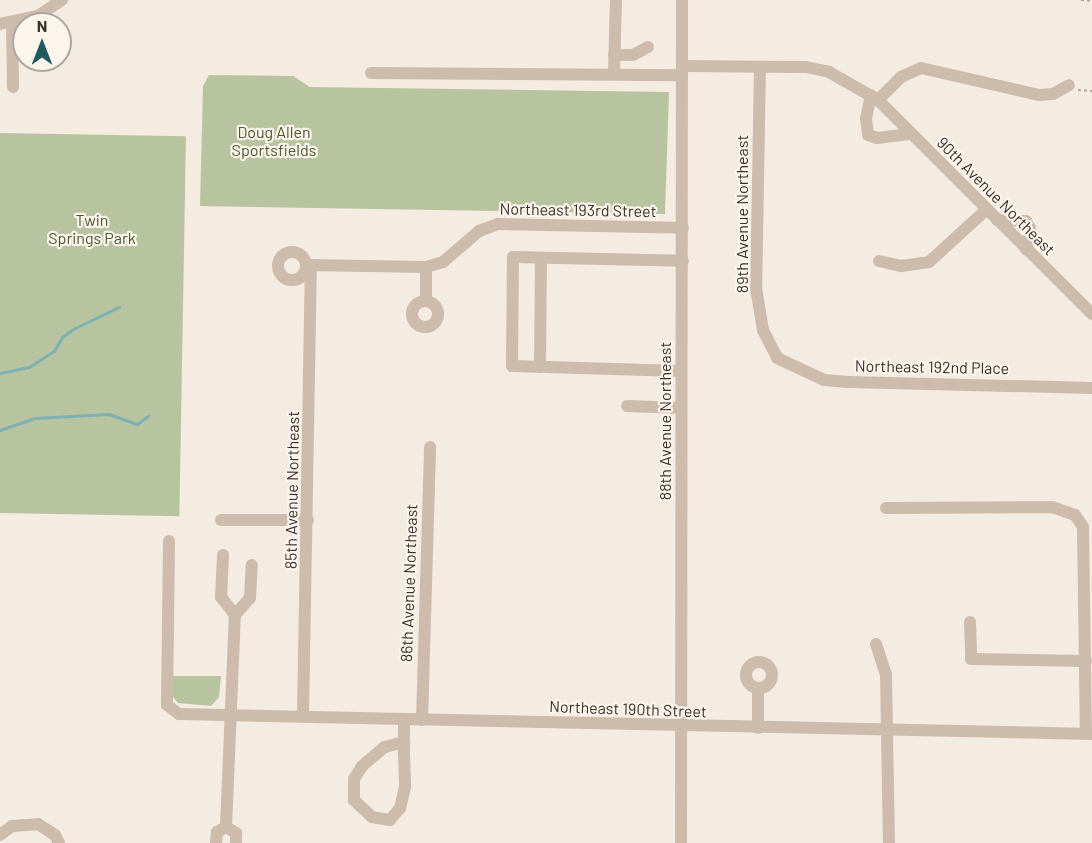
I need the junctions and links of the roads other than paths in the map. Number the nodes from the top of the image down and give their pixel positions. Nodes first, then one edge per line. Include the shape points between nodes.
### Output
1 (62, 0) edge
2 (616, 0) edge
3 (682, 0) edge
4 (6, 24) edge
5 (648, 47) dead end
6 (614, 55) junction
7 (760, 67) junction
8 (682, 71) junction
9 (371, 73) dead end
10 (614, 74) junction
11 (1070, 85) road end
12 (13, 87) dead end
13 (874, 98) junction
14 (911, 134) junction
15 (986, 210) junction
16 (997, 220) junction
17 (683, 228) junction
18 (1026, 250) junction
19 (541, 258) junction
20 (683, 261) junction
21 (879, 261) dead end
22 (308, 265) joint
23 (426, 267) junction
24 (426, 301) dead end
25 (1092, 314) edge
26 (777, 358) joint
27 (540, 367) junction
28 (681, 371) junction
29 (1092, 388) edge
30 (627, 406) dead end
31 (681, 408) junction
32 (430, 447) dead end
33 (886, 508) dead end
34 (221, 520) dead end
35 (308, 520) junction
36 (169, 541) dead end
37 (223, 555) dead end
38 (252, 565) dead end
39 (236, 615) junction
40 (970, 622) dead end
41 (876, 644) dead end
42 (1086, 660) junction
43 (758, 688) dead end
44 (229, 715) junction
45 (303, 716) junction
46 (404, 719) junction
47 (422, 720) junction
48 (682, 727) junction
49 (758, 728) junction
50 (887, 731) junction
51 (1089, 734) edge
52 (404, 742) junction
53 (226, 827) junction
54 (0, 835) edge
55 (58, 843) edge
56 (216, 843) edge
57 (236, 843) edge
58 (681, 843) edge
59 (889, 843) edge

1 - 4 street via 38,16
2 - 6 street
3 - 8 street, 88th Avenue Northeast
4 - 12 street
5 - 6 street via 633,55
6 - 10 street
7 - 8 street, 90th Avenue Northeast
7 - 13 street, 90th Avenue Northeast via 829,72
7 - 26 street, 89th Avenue Northeast via 756,288 763,330
8 - 10 street, 90th Avenue Northeast
8 - 17 street, 88th Avenue Northeast
9 - 10 street, 90th Avenue Northeast
11 - 13 street via 1053,94 1039,95 921,68 901,77
13 - 14 street, 90th Avenue Northeast
13 - 14 street via 866,118 868,135 877,138
14 - 15 street, 90th Avenue Northeast
15 - 16 street, 90th Avenue Northeast
15 - 21 street via 928,262 901,266
16 - 18 street, 90th Avenue Northeast
16 - 18 street via 1026,221 1030,228
17 - 20 street, 88th Avenue Northeast
17 - 23 street, Northeast 193rd Street via 498,224 479,231 443,262
18 - 25 street, 90th Avenue Northeast
19 - 20 street
19 - 27 street
19 - 27 street via 513,257 512,268 512,366
20 - 28 street, 88th Avenue Northeast
22 - 23 street, Northeast 193rd Street
22 - 35 street, 85th Avenue Northeast
23 - 24 street
26 - 29 street, Northeast 192nd Place via 824,380
27 - 28 street
28 - 31 street, 88th Avenue Northeast
30 - 31 street
31 - 48 street, 88th Avenue Northeast
32 - 47 street, 86th Avenue Northeast
33 - 42 street via 1052,507 1075,514 1083,526
34 - 35 street
35 - 45 street, 85th Avenue Northeast
36 - 44 street, Northeast 190th Street via 167,705 179,714
37 - 39 street via 221,597
38 - 39 street via 250,598
39 - 44 street
40 - 42 street via 971,659
41 - 50 street via 886,674
42 - 51 street
43 - 49 street
44 - 45 street, Northeast 190th Street
44 - 53 street
45 - 46 street, Northeast 190th Street
46 - 47 street, Northeast 190th Street
46 - 52 street
47 - 48 street, Northeast 190th Street
48 - 49 street, Northeast 190th Street
48 - 58 street, 88th Avenue Northeast
49 - 50 street, Northeast 190th Street
50 - 51 street, Northeast 190th Street
50 - 59 street
52 - 52 street via 400,808 390,820 372,817 354,800 354,779 362,766 385,747
53 - 56 street via 217,832
53 - 57 street via 236,832
54 - 55 street via 12,826 38,824 55,835

